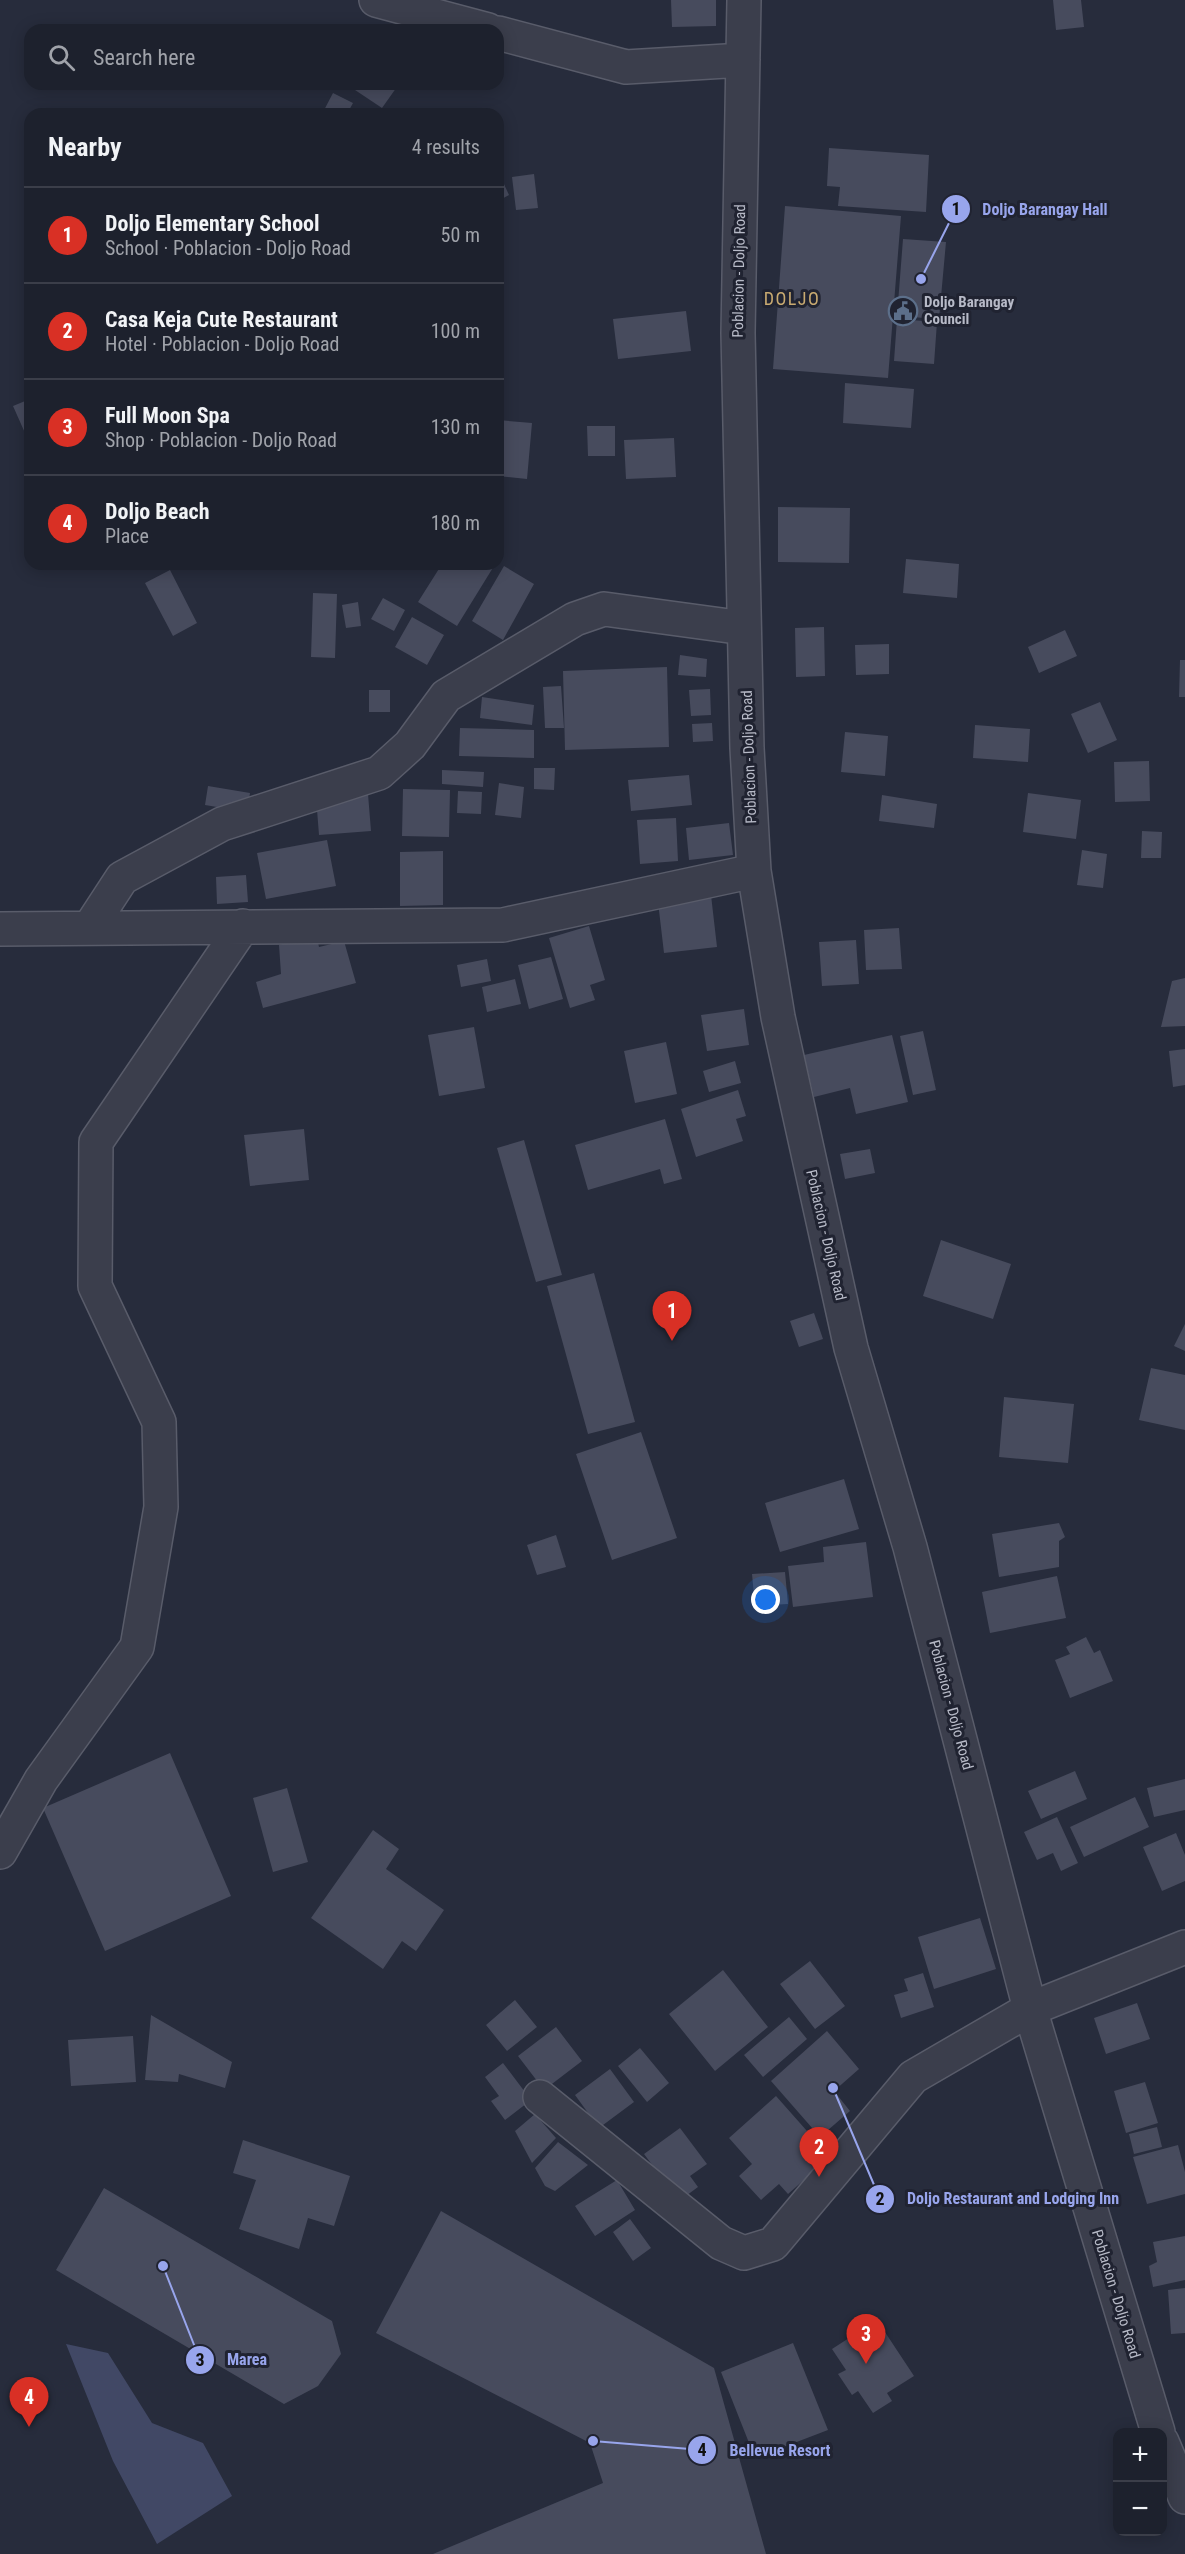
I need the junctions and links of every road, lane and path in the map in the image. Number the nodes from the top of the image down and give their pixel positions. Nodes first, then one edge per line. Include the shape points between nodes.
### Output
1 (376, 0) edge
2 (744, 0) edge
3 (466, 24) edge
4 (504, 35) edge
5 (743, 60) junction
6 (744, 628) junction
7 (754, 872) junction
8 (243, 926) junction
9 (90, 927) junction
10 (0, 929) edge
11 (0, 1852) edge
12 (1185, 1947) edge
13 (1030, 2009) junction
14 (540, 2097) dead end
15 (1156, 2428) edge
16 (1167, 2454) edge
17 (1185, 2497) edge

1 - 3 street
2 - 5 street, Poblacion - Doljo Road
4 - 5 street via 626,67
5 - 6 street, Poblacion - Doljo Road via 738,333
6 - 7 street, Poblacion - Doljo Road
6 - 9 street via 604,609 574,619 446,696 410,745 379,772 222,824 122,878
7 - 8 street via 503,925
7 - 13 street, Poblacion - Doljo Road via 778,1017 851,1348 910,1547
8 - 9 street
8 - 11 street via 96,1142 96,1286 159,1422 161,1507 137,1647 41,1780
9 - 10 street
12 - 13 street
13 - 14 street via 913,2077 773,2244 744,2253 721,2243
13 - 15 street, Poblacion - Doljo Road
16 - 17 street

